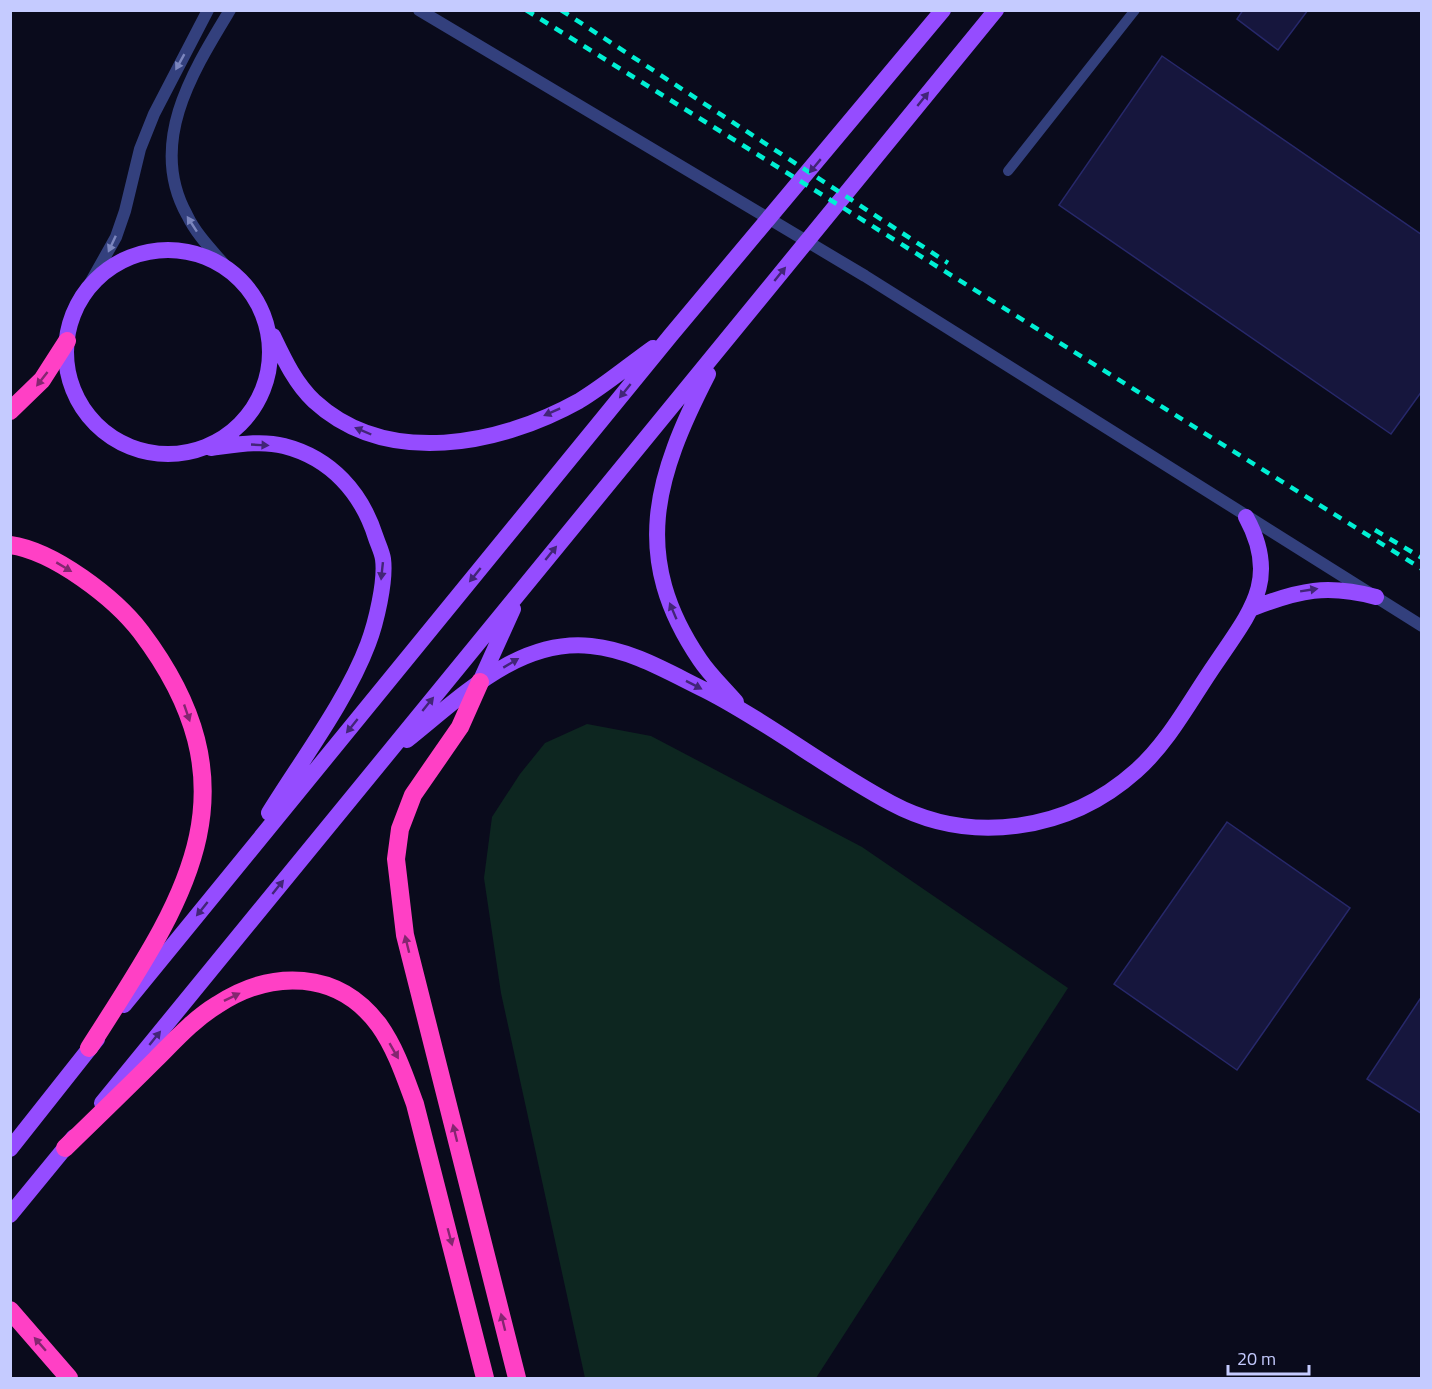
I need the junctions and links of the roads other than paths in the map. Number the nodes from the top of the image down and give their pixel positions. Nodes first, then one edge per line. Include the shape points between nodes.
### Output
1 (208, 10) edge
2 (230, 10) edge
3 (419, 10) edge
4 (943, 10) edge
5 (996, 10) edge
6 (1135, 10) edge
7 (1008, 171) dead end
8 (229, 270) junction
9 (84, 294) junction
10 (266, 322) junction
11 (671, 335) junction
12 (68, 341) junction
13 (723, 343) junction
14 (10, 411) edge
15 (202, 449) junction
16 (1246, 517) junction
17 (10, 545) edge
18 (521, 590) junction
19 (1376, 597) junction
20 (1253, 608) junction
21 (1422, 626) edge
22 (480, 682) junction
23 (743, 709) junction
24 (381, 761) junction
25 (234, 869) junction
26 (89, 1048) junction
27 (10, 1149) edge
28 (65, 1149) junction
29 (10, 1215) edge
30 (10, 1310) edge
31 (67, 1376) edge
32 (485, 1378) edge
33 (518, 1378) edge

1 -> 9 street via 154,114 140,149 116,237
8 -> 2 street via 186,214 174,184 171,153 185,88
3 - 16 street via 865,276
4 -> 11 main road
13 -> 5 main road
6 - 7 lane
8 - 9 main road via 205,257 179,251 151,252 102,274
8 - 10 main road via 252,293
9 - 12 main road via 70,324
11 -> 10 main road via 579,400 548,414 474,439 427,444 385,440 343,422 314,401 289,371
10 - 15 main road via 271,348 260,398 245,420 225,438
11 -> 25 main road
12 -> 14 highway via 42,380
12 - 15 main road via 66,356 72,388 87,416 111,437 139,451 170,455
18 -> 13 main road
23 -> 13 main road via 702,663 685,636 661,579 656,547 664,474 684,420
15 -> 25 main road via 246,444 283,446 320,461 351,486 370,519 383,560 379,603 369,644 342,696
16 - 19 street
16 - 20 main road via 1262,558 1262,578
17 -> 26 highway via 60,564 99,590 132,620 161,659 182,698 201,753 204,803 195,857 141,967
18 - 22 main road
24 -> 18 main road
20 -> 19 main road via 1292,593 1320,588
19 - 21 street
20 - 23 main road via 1162,742 1137,770 1107,794 1038,823 973,827 926,818 892,803
22 -> 23 main road via 549,646 590,646 620,651 649,662
22 - 24 main road
33 -> 22 highway via 405,935 396,859 400,829 413,795 460,727
28 -> 24 main road
25 -> 26 main road
26 - 27 main road
28 - 29 main road
28 -> 32 highway via 192,1024 218,1004 276,981 307,980 335,988 360,1005 380,1026 399,1061 415,1104
31 -> 30 highway

